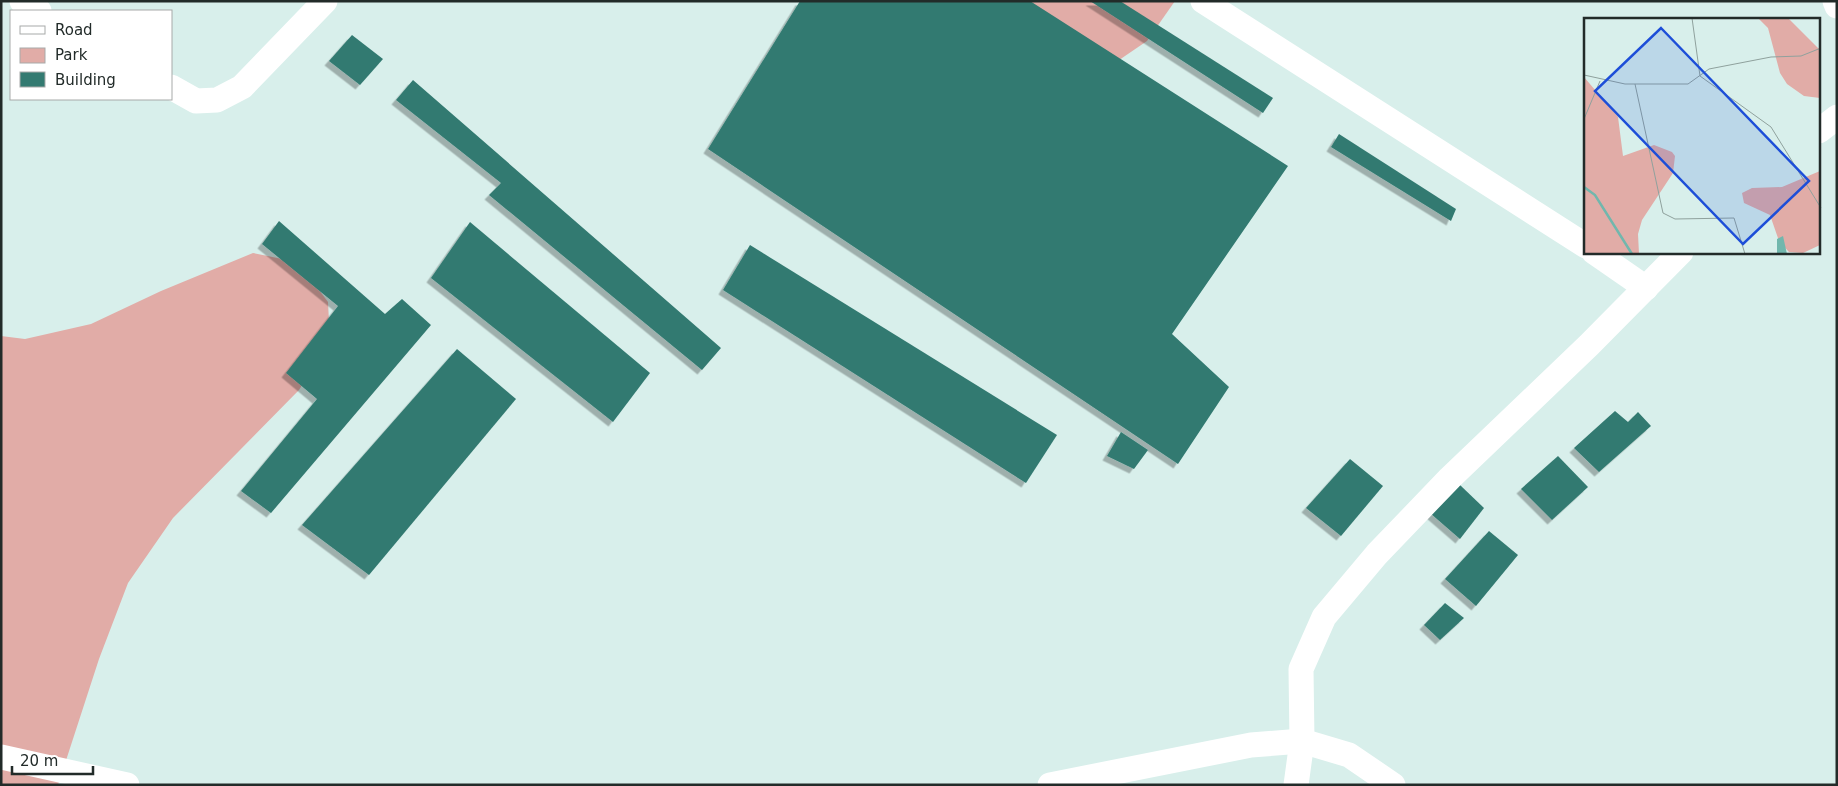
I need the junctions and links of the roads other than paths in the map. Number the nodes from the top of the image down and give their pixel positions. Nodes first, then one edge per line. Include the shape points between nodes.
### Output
1 (22, 1) edge
2 (325, 1) edge
3 (1203, 1) edge
4 (1835, 1) edge
5 (1837, 6) edge
6 (37, 10) edge
7 (172, 88) edge
8 (1837, 117) edge
9 (1820, 130) edge
10 (1584, 245) edge
11 (1597, 254) edge
12 (1678, 254) edge
13 (1646, 288) junction
14 (1302, 741) junction
15 (1, 757) edge
16 (127, 785) edge
17 (1050, 785) edge
18 (1296, 785) edge
19 (1393, 785) edge

1 - 6 street
2 - 7 street via 242,87 217,100 196,101
3 - 10 street
4 - 5 street
8 - 9 street
11 - 13 street
12 - 13 street
13 - 14 street via 1450,478 1377,554 1324,617 1301,668
14 - 17 street via 1251,745
14 - 18 street
14 - 19 street via 1349,755
15 - 16 street

